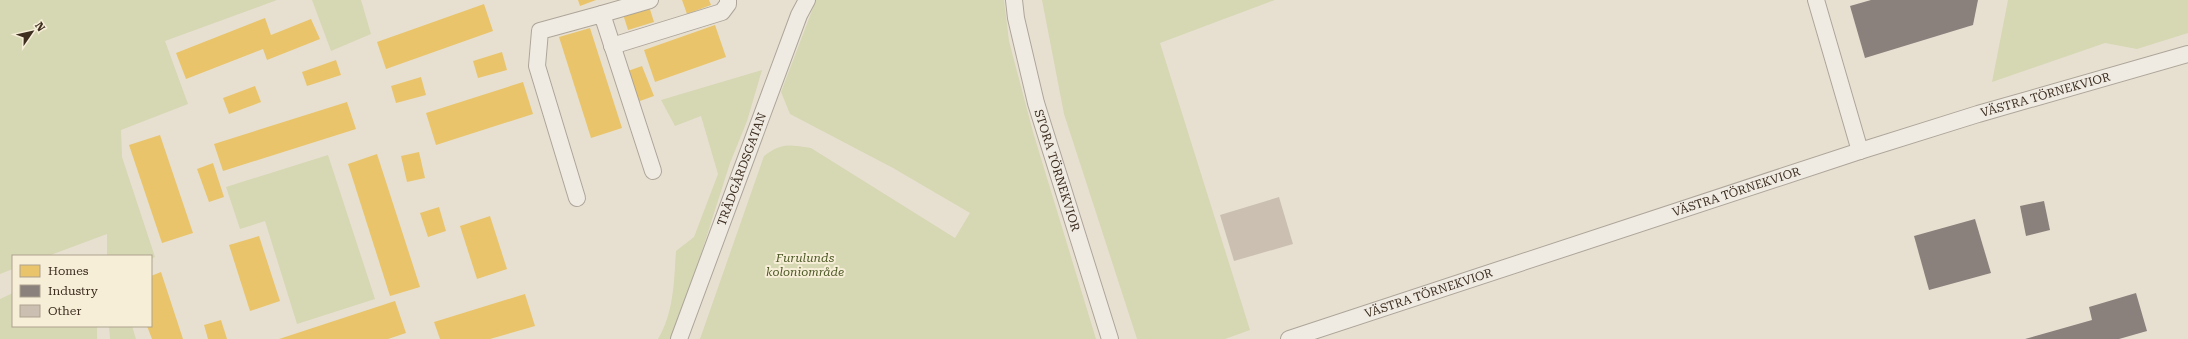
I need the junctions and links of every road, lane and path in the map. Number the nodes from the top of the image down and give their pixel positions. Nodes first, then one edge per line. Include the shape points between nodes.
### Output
1 (650, 0) edge
2 (728, 0) edge
3 (807, 0) edge
4 (1014, 0) edge
5 (1816, 0) edge
6 (602, 14) junction
7 (612, 46) junction
8 (2188, 54) edge
9 (1860, 151) junction
10 (653, 171) dead end
11 (577, 198) dead end
12 (679, 339) edge
13 (1110, 339) edge
14 (1289, 339) edge

1 - 6 street
2 - 7 street via 722,12
3 - 12 street, TRÄDGÅRDSGATAN via 798,15
4 - 13 street, STORA TÖRNEKVIOR via 1036,103
5 - 9 street
6 - 7 street
6 - 11 street via 540,31 537,66
7 - 10 street
8 - 9 street, VÄSTRA TÖRNEKVIOR via 1978,114
9 - 14 street, VÄSTRA TÖRNEKVIOR

